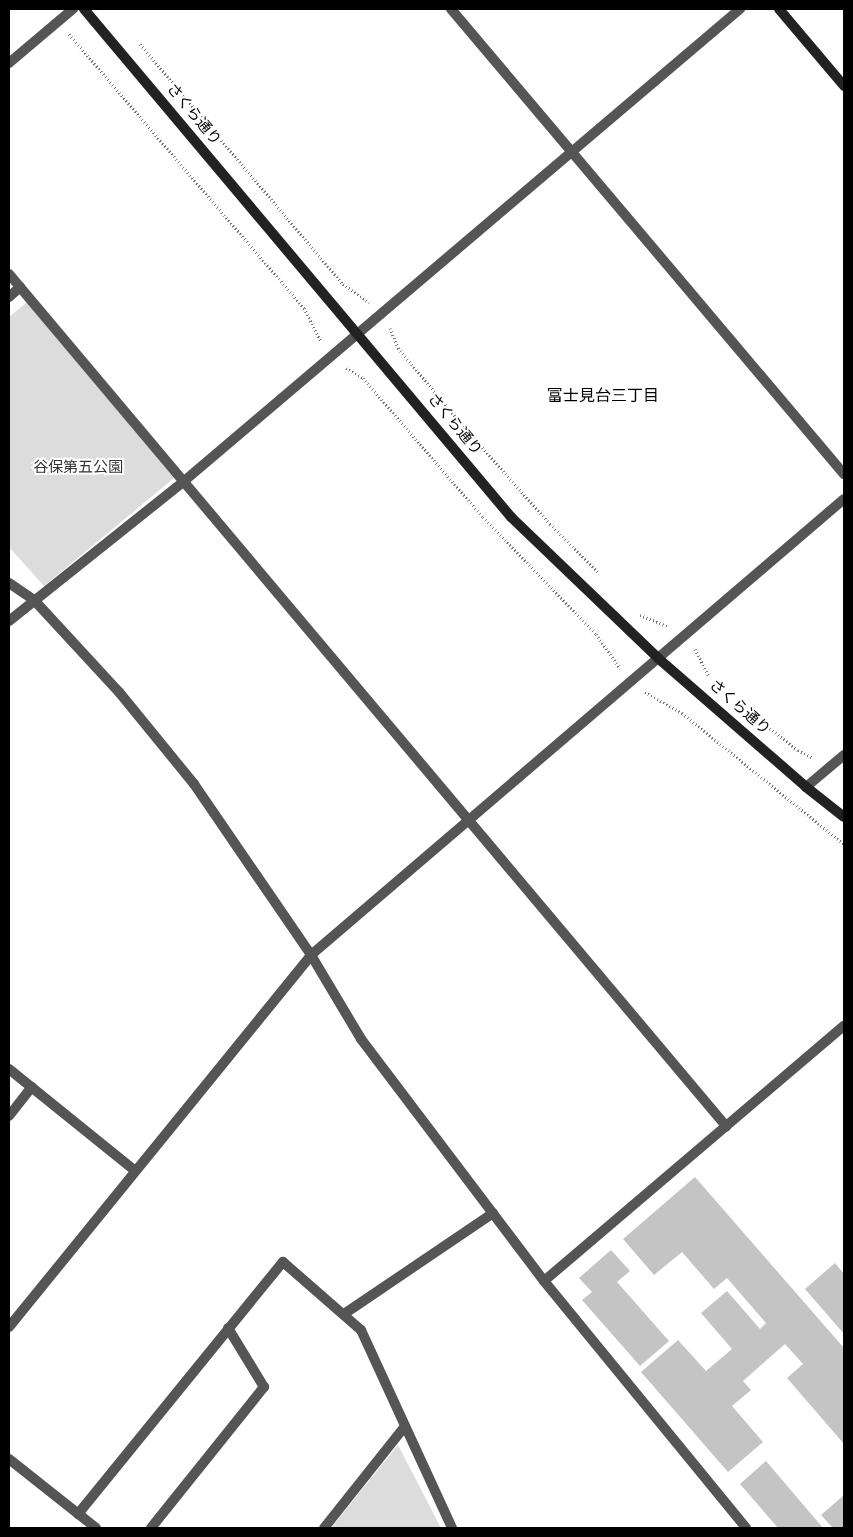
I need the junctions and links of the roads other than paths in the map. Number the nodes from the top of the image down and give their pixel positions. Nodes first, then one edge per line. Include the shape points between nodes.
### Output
1 (73, 9) edge
2 (84, 9) edge
3 (451, 9) edge
4 (740, 9) edge
5 (779, 9) edge
6 (9, 63) edge
7 (844, 86) edge
8 (572, 151) junction
9 (9, 274) edge
10 (20, 287) junction
11 (9, 297) edge
12 (359, 334) junction
13 (844, 474) edge
14 (183, 482) junction
15 (844, 499) edge
16 (9, 583) edge
17 (34, 600) junction
18 (9, 621) edge
19 (659, 659) junction
20 (844, 755) edge
21 (806, 787) junction
22 (844, 817) edge
23 (469, 821) junction
24 (311, 955) junction
25 (844, 1026) edge
26 (9, 1069) edge
27 (32, 1087) junction
28 (9, 1116) edge
29 (726, 1126) junction
30 (134, 1170) junction
31 (493, 1213) junction
32 (544, 1281) junction
33 (344, 1314) junction
34 (9, 1327) edge
35 (228, 1328) junction
36 (405, 1426) junction
37 (9, 1458) edge
38 (78, 1514) junction
39 (96, 1528) edge
40 (151, 1528) edge
41 (324, 1528) edge
42 (452, 1528) edge
43 (746, 1528) edge

1 - 6 street
2 - 12 street, さくら通り
3 - 8 street
4 - 8 street
5 - 7 street
8 - 12 street
8 - 13 street
9 - 10 street
10 - 11 street
10 - 14 street
12 - 14 street
12 - 19 street, さくら通り via 511,517
14 - 17 street
14 - 23 street
15 - 19 street
16 - 17 street
17 - 18 street
17 - 24 street via 119,692 194,784
19 - 21 street, さくら通り
19 - 23 street
20 - 21 street
21 - 22 street, さくら通り
23 - 24 street
23 - 29 street
24 - 30 street
24 - 31 street via 361,1039
25 - 29 street
26 - 27 street
27 - 28 street
27 - 30 street
29 - 32 street
30 - 34 street
31 - 32 street
31 - 33 street
32 - 43 street
33 - 35 street via 282,1262
33 - 36 street via 362,1330
35 - 38 street
35 - 40 street via 264,1388
36 - 41 street
36 - 42 street
37 - 38 street
38 - 39 street

